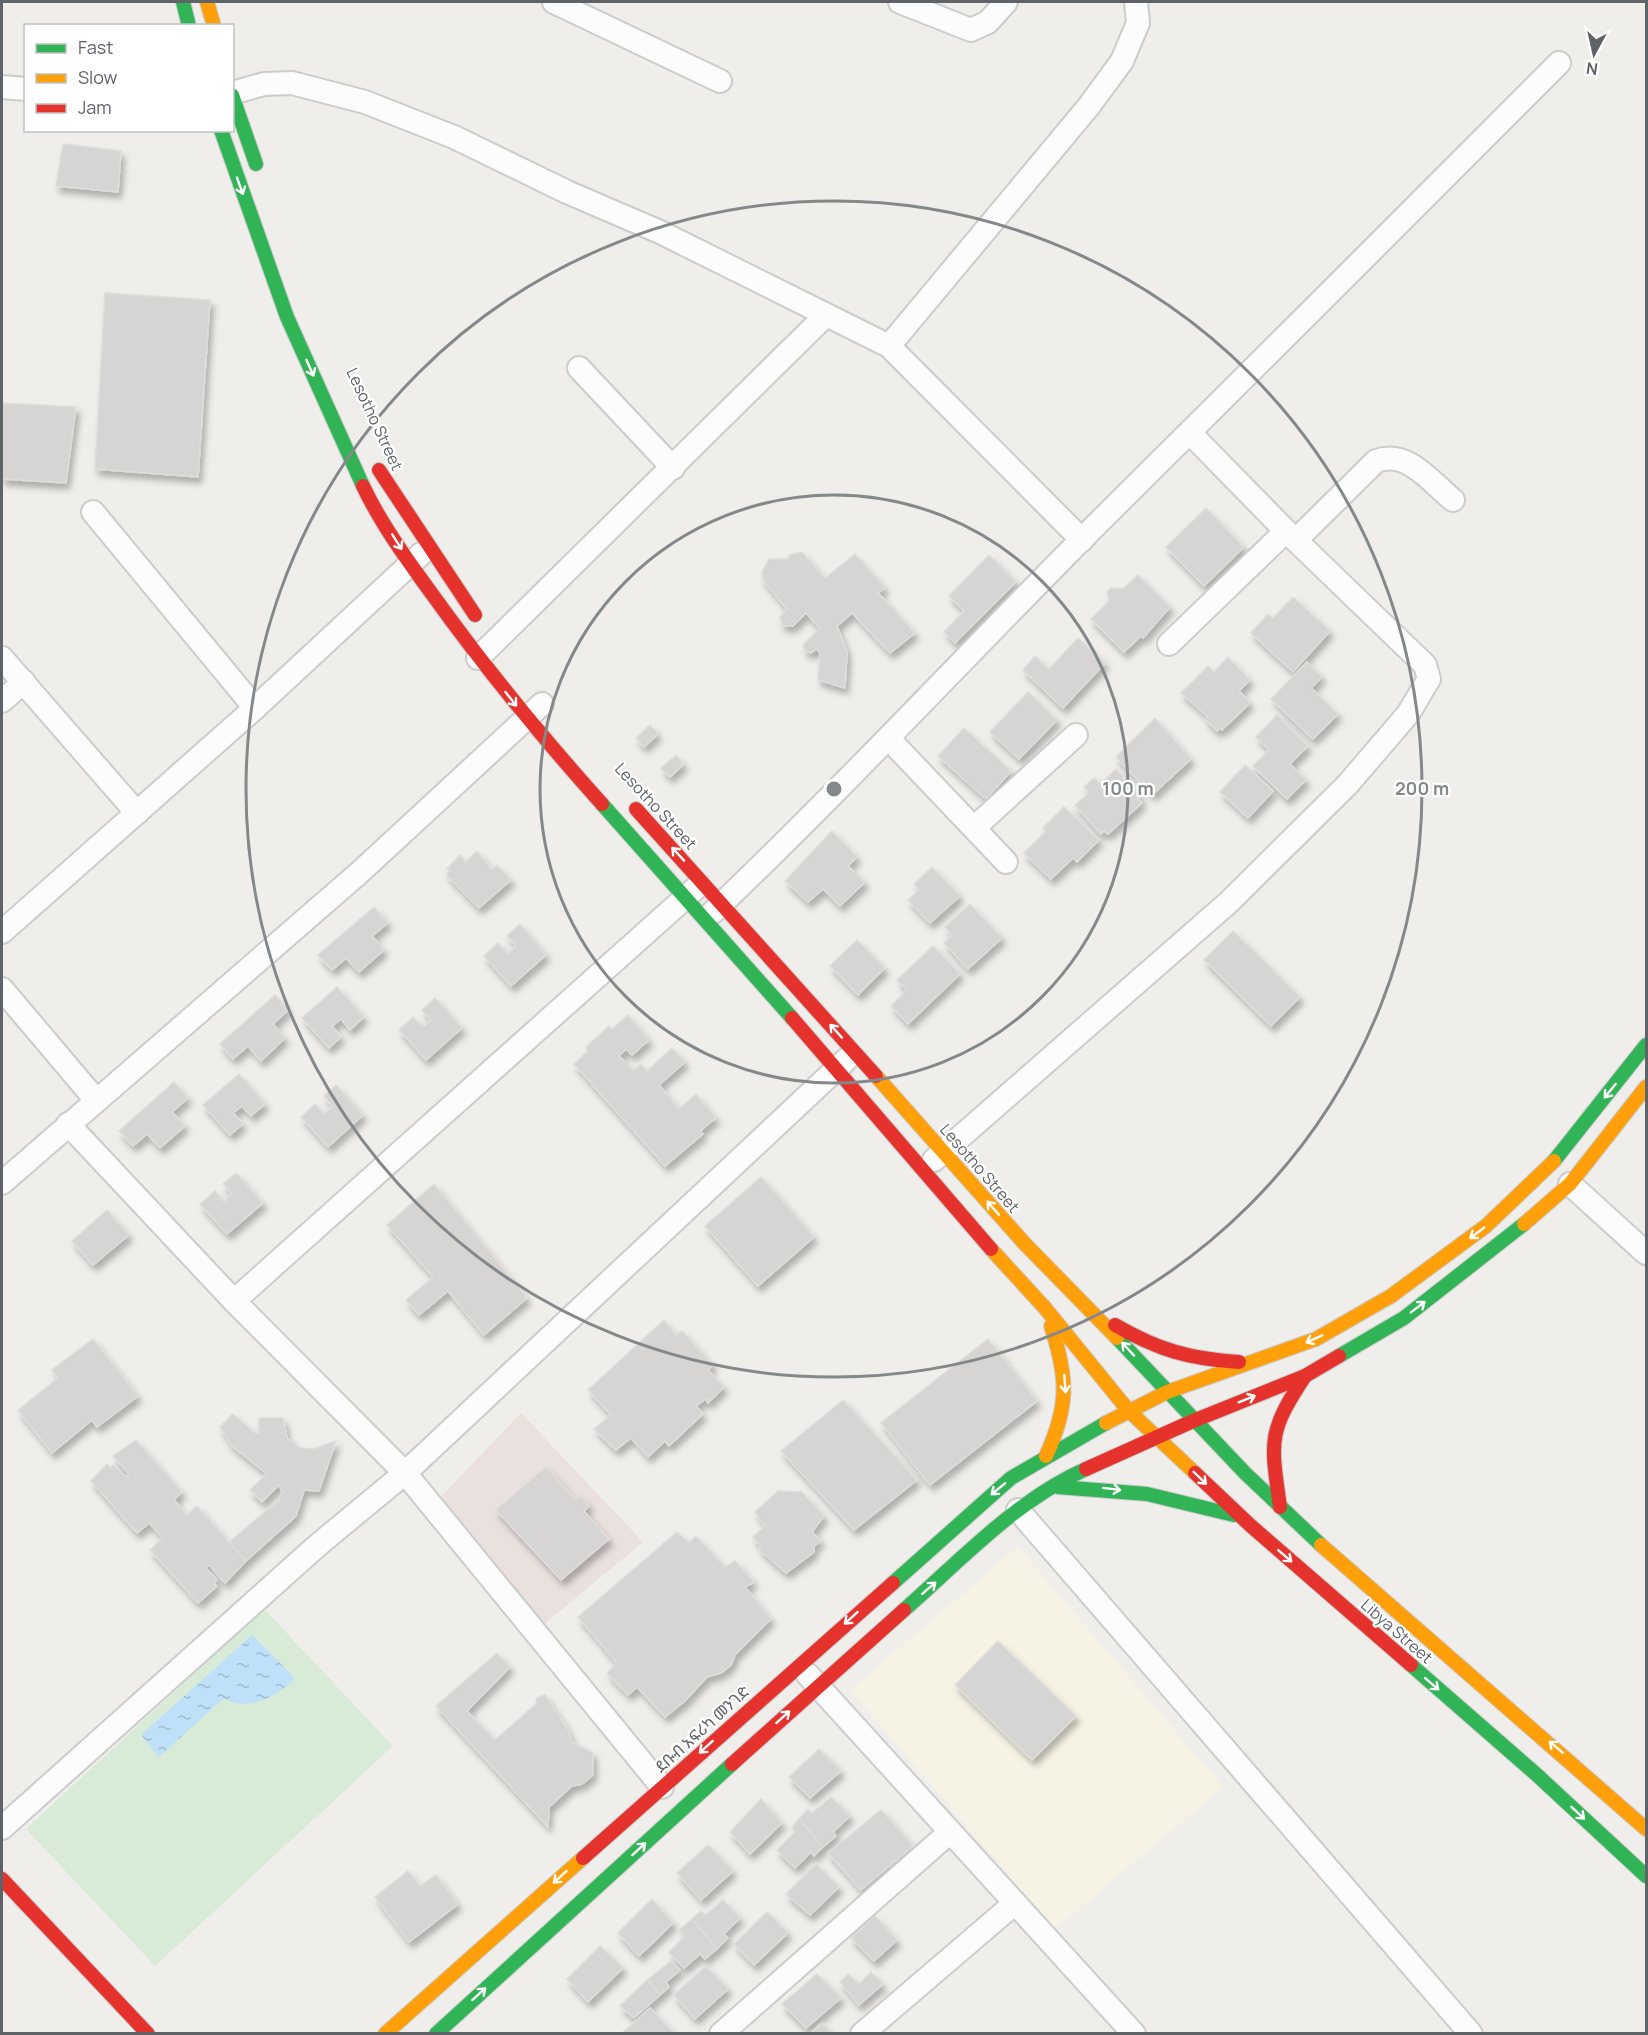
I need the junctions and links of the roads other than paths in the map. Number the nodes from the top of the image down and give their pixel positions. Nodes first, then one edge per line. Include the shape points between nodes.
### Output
1 (183, 2) edge
2 (207, 2) edge
3 (554, 2) edge
4 (900, 2) edge
5 (1006, 2) edge
6 (1136, 2) edge
7 (188, 24) edge
8 (213, 24) edge
9 (1559, 63) dead end
10 (720, 81) dead end
11 (2, 87) edge
12 (24, 89) edge
13 (234, 93) edge
14 (234, 100) edge
15 (222, 132) edge
16 (260, 174) dead end
17 (826, 315) junction
18 (890, 346) junction
19 (579, 368) dead end
20 (1191, 434) junction
21 (372, 454) dead end
22 (673, 468) junction
23 (1453, 500) dead end
24 (93, 512) dead end
25 (1291, 536) junction
26 (1082, 540) junction
27 (429, 548) junction
28 (410, 563) junction
29 (488, 642) junction
30 (1168, 644) dead end
31 (2, 658) edge
32 (24, 682) junction
33 (2, 701) edge
34 (538, 707) junction
35 (255, 708) junction
36 (1076, 735) dead end
37 (889, 739) junction
38 (625, 798) dead end
39 (137, 813) junction
40 (974, 828) junction
41 (1006, 862) dead end
42 (703, 881) junction
43 (685, 898) junction
44 (722, 903) junction
45 (704, 920) junction
46 (2, 932) edge
47 (2, 989) edge
48 (1647, 1046) edge
49 (855, 1052) junction
50 (836, 1068) junction
51 (1647, 1087) edge
52 (95, 1100) junction
53 (68, 1124) junction
54 (945, 1152) junction
55 (921, 1171) junction
56 (2, 1183) edge
57 (1570, 1184) junction
58 (1647, 1253) edge
59 (234, 1301) junction
60 (1045, 1308) junction
61 (1094, 1313) junction
62 (1253, 1362) junction
63 (1305, 1376) junction
64 (1167, 1392) junction
65 (1128, 1410) junction
66 (1193, 1421) junction
67 (1159, 1438) junction
68 (1210, 1439) joint
69 (1046, 1456) junction
70 (405, 1473) junction
71 (1053, 1487) junction
72 (1280, 1507) junction
73 (1018, 1510) junction
74 (1241, 1517) junction
75 (800, 1664) junction
76 (818, 1686) junction
77 (662, 1787) junction
78 (2, 1828) edge
79 (1647, 1829) edge
80 (950, 1832) junction
81 (1647, 1876) edge
82 (2, 1879) edge
83 (1015, 1904) junction
84 (866, 2032) edge
85 (148, 2034) edge
86 (385, 2034) edge
87 (436, 2034) edge
88 (721, 2034) edge
89 (1134, 2034) edge
90 (1471, 2034) edge

1 - 7 main road
2 - 8 main road
3 - 10 street
4 - 5 street via 971,30 988,22
6 - 18 street via 1138,23 1122,60 1089,106
9 - 20 street
11 - 12 street
13 - 17 street via 264,84 292,83 365,102 454,137 660,232
14 - 16 main road
15 -> 28 main road, Lesotho Street via 292,327 366,492
17 - 18 street
17 - 22 street
18 - 26 street
19 - 22 street
20 - 25 street
20 - 26 street
21 - 27 main road, Lesotho Street
22 - 29 street
23 - 25 street via 1402,458 1385,458 1376,461
24 - 35 street
25 - 30 street
25 - 54 street via 1425,666 1430,679 1408,714 1348,784 1229,902
26 - 37 street
27 - 28 street
27 - 29 main road, Lesotho Street
28 - 29 main road, Lesotho Street
28 - 35 street
29 -> 34 main road, Lesotho Street
31 - 32 street
32 - 33 street
32 - 39 street
34 - 43 main road, Lesotho Street
34 - 52 street via 359,873
35 - 39 street
36 - 40 street
37 - 40 street
37 - 44 street
42 -> 38 main road, Lesotho Street
39 - 46 street
40 - 41 street
42 - 43 street
42 - 44 main road, Lesotho Street
43 - 45 main road, Lesotho Street
43 - 59 street
44 - 45 street
49 -> 44 main road, Lesotho Street
45 - 50 main road, Lesotho Street
47 - 52 street
48 -> 62 main road, ደቡብ አፍሪካ መንገድ via 1548,1168 1486,1226 1391,1296 1316,1339
49 - 50 street
49 - 54 main road, Lesotho Street
50 - 55 main road, Lesotho Street
50 - 70 street
51 - 57 main road
52 - 53 street
53 - 56 street
53 - 59 street
54 - 55 street
61 -> 54 main road, Lesotho Street via 1024,1244
55 - 60 main road, Lesotho Street
57 - 58 street
63 -> 57 main road via 1404,1318 1501,1244
59 - 70 street
60 - 65 main road, Lesotho Street
60 -> 69 main road via 1064,1362 1066,1398 1062,1424
61 - 62 main road via 1143,1341 1200,1360
64 -> 61 main road, Lesotho Street
62 - 64 main road, ደቡብ አፍሪካ መንገድ
66 -> 63 main road
63 - 72 main road via 1276,1431 1272,1454
64 - 65 main road, ደቡብ አፍሪካ መንገድ
64 - 66 main road, Lesotho Street
65 - 67 main road, Libya Street
65 - 69 main road, ደቡብ አፍሪካ መንገድ
66 - 67 main road
66 - 68 main road, Lesotho Street
67 - 71 main road
67 -> 74 main road, Libya Street
68 - 72 main road, Libya Street
69 -> 75 main road, ደቡብ አፍሪካ መንገድ via 967,1514
70 - 77 street
70 - 78 street via 318,1545
71 - 73 main road
71 -> 74 main road via 1100,1487 1173,1497
79 -> 72 main road, Libya Street
76 -> 73 main road
73 - 90 street
74 -> 81 main road, Libya Street
75 - 76 street
75 -> 77 main road, ደቡብ አፍሪካ መንገድ
76 - 80 street
87 -> 76 main road
77 -> 86 main road, ደቡብ አፍሪካ መንገድ
80 - 83 street
80 - 88 street
82 - 85 main road
83 - 84 street
83 - 89 street

